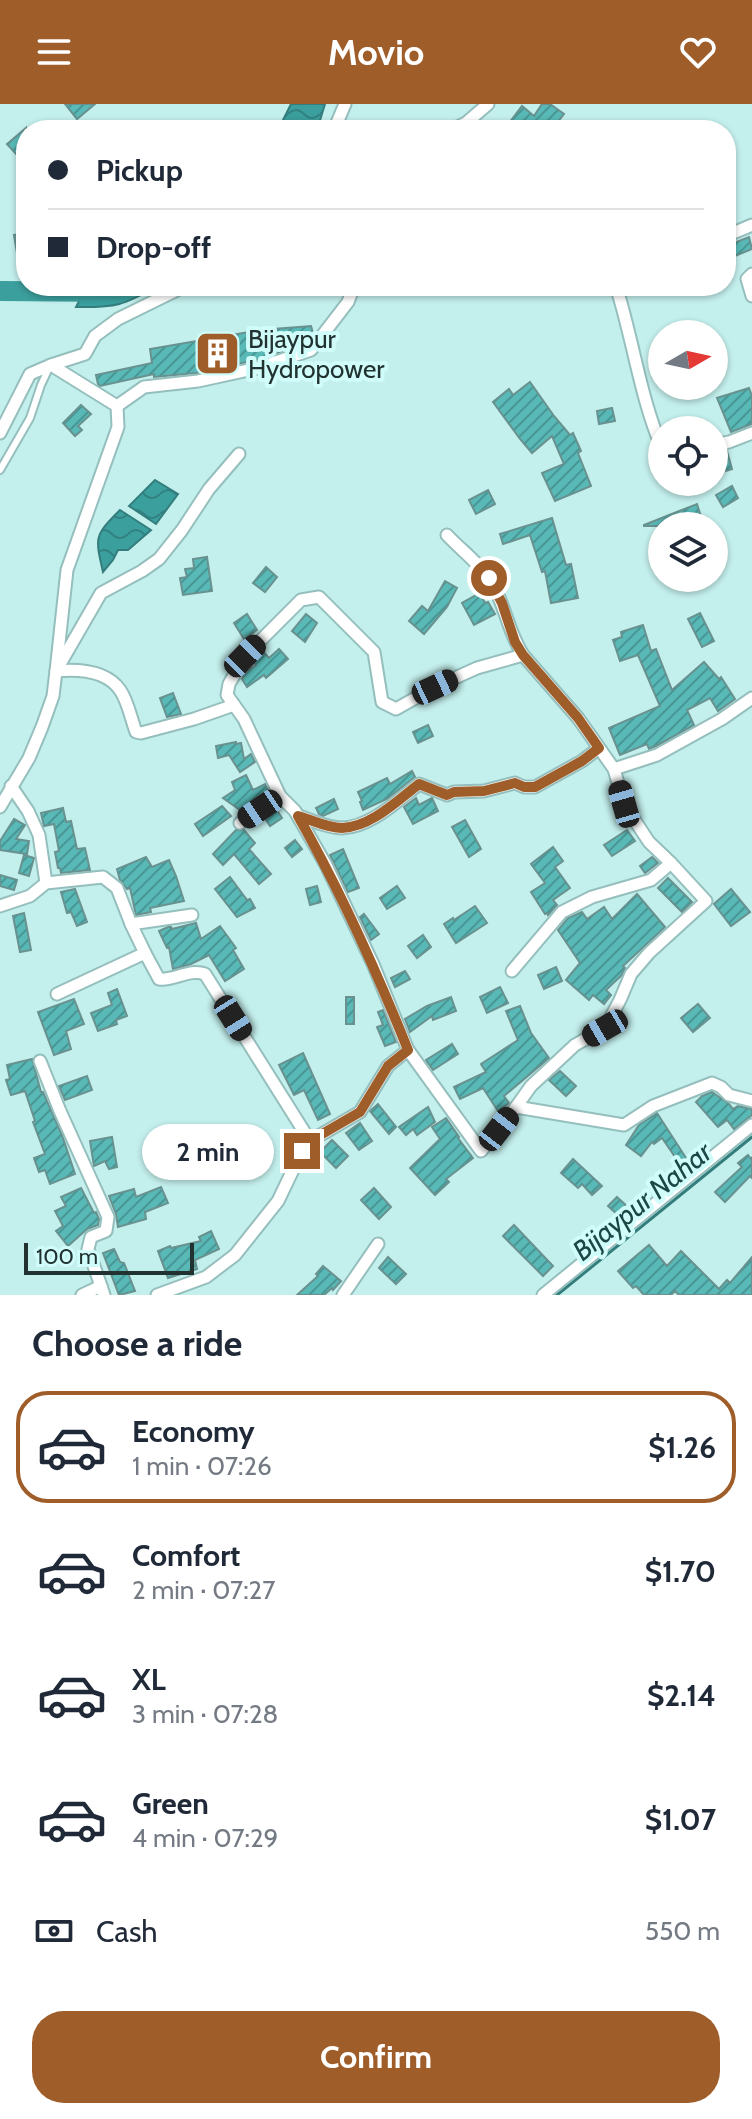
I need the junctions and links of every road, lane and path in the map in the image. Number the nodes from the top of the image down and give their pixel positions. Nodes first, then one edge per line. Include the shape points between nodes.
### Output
1 (488, 104) edge
2 (469, 120) edge
3 (752, 274) edge
4 (165, 296) edge
5 (350, 296) edge
6 (619, 296) edge
7 (752, 296) edge
8 (51, 365) junction
9 (117, 406) junction
10 (649, 416) edge
11 (0, 433) edge
12 (752, 433) edge
13 (728, 442) edge
14 (239, 454) dead end
15 (0, 470) edge
16 (447, 535) dead end
17 (523, 655) junction
18 (56, 671) junction
19 (752, 698) edge
20 (234, 705) junction
21 (599, 748) junction
22 (614, 769) junction
23 (11, 786) junction
24 (280, 796) junction
25 (0, 807) edge
26 (298, 816) junction
27 (240, 823) dead end
28 (671, 863) junction
29 (46, 883) junction
30 (0, 906) edge
31 (192, 915) dead end
32 (131, 924) junction
33 (145, 953) junction
34 (512, 971) dead end
35 (57, 994) dead end
36 (408, 1050) junction
37 (40, 1061) dead end
38 (752, 1101) edge
39 (516, 1107) junction
40 (752, 1125) edge
41 (310, 1141) junction
42 (378, 1244) dead end
43 (102, 1290) edge
44 (82, 1295) edge
45 (157, 1295) edge
46 (343, 1295) edge
47 (543, 1295) edge

1 - 2 street
3 - 7 street via 747,279
4 - 8 street via 118,319 95,336 85,354
5 - 9 street via 311,350 258,368 144,387
6 - 10 street
8 - 9 street
8 - 11 street via 30,374
8 - 15 lane via 30,418
9 - 18 street via 118,427 67,570
12 - 13 street
14 - 18 street via 159,559 101,593
16 - 17 street via 489,578
17 - 20 street via 477,668 396,709 382,702 374,652 319,597 301,600 245,656 229,684 227,695
17 - 21 street
18 - 20 street via 106,676 121,691 136,732 141,733
18 - 23 street via 42,727
19 - 22 street via 657,755
20 - 24 street
21 - 22 street
21 - 26 street via 535,787 515,783 447,795 419,784 385,811 341,828
22 - 28 street via 624,804 649,842
23 - 25 street
23 - 29 street via 39,835
24 - 26 street
24 - 27 street
26 - 36 street via 373,964
28 - 34 street via 651,880 562,912
28 - 39 street via 706,901 631,974 605,1028 575,1045
29 - 30 street via 30,896
29 - 32 street via 103,877 117,888
31 - 32 street
32 - 33 street
33 - 35 street
33 - 41 street via 159,979 194,971 205,974
36 - 39 street via 481,1151
36 - 41 street via 388,1066 360,1112
37 - 43 street via 108,1217 106,1231 91,1237 88,1249
38 - 39 street via 712,1083 653,1106 624,1125
40 - 47 street
41 - 45 street via 278,1201 235,1255 206,1277
42 - 46 street
43 - 44 street

